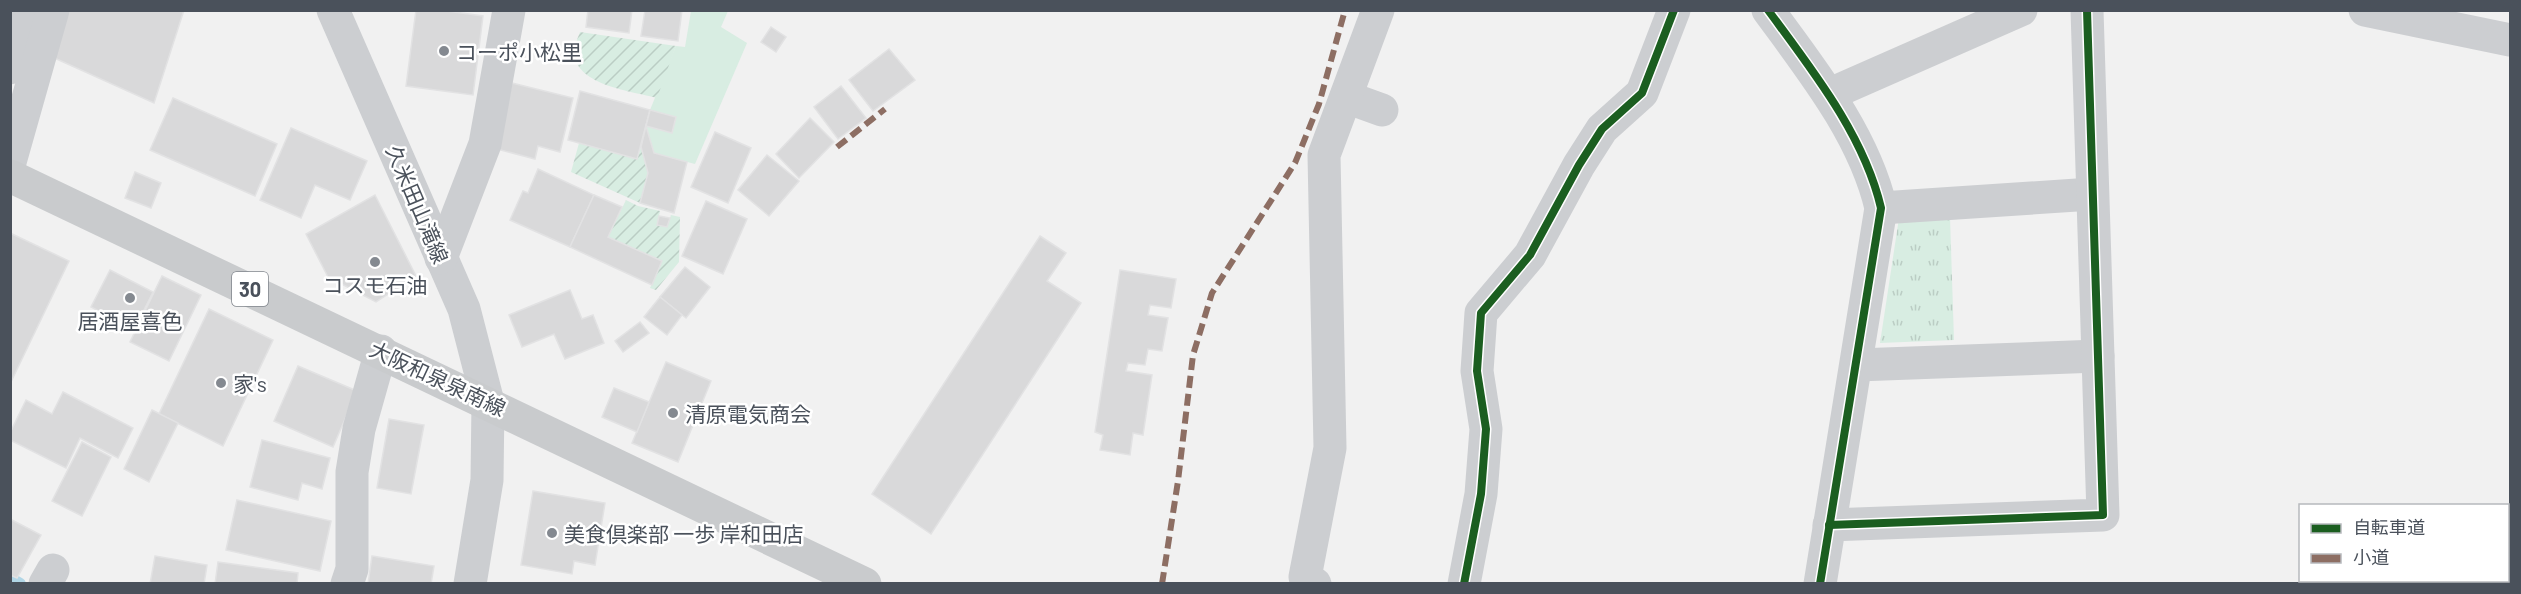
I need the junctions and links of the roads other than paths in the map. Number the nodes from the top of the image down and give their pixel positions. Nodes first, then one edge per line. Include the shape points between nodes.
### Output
1 (26, 10) edge
2 (53, 10) edge
3 (333, 10) edge
4 (509, 10) edge
5 (1378, 10) edge
6 (1674, 10) edge
7 (1768, 10) edge
8 (2021, 10) edge
9 (2087, 10) edge
10 (2366, 10) edge
11 (2511, 40) edge
12 (10, 68) edge
13 (1830, 94) junction
14 (1346, 97) junction
15 (1383, 110) dead end
16 (10, 162) edge
17 (10, 176) edge
18 (2092, 194) junction
19 (1881, 208) junction
20 (441, 258) junction
21 (381, 351) junction
22 (2098, 356) junction
23 (1857, 365) junction
24 (488, 402) junction
25 (1829, 525) junction
26 (859, 582) edge
27 (347, 584) edge
28 (470, 584) edge
29 (1315, 584) edge
30 (1464, 584) edge
31 (1820, 584) edge

1 - 12 street
2 - 16 street
3 - 20 street, 久米田山滝線
4 - 20 street via 485,144
5 - 14 street
6 - 30 street via 1642,93 1602,129 1530,255 1481,313 1477,371 1486,429 1481,494
7 - 13 street
8 - 13 street
9 - 18 street
10 - 11 street
13 - 19 street via 1875,182
14 - 15 street
14 - 29 street via 1324,155 1330,448 1305,577
17 - 21 main road, 大阪和泉泉南線 / 30
18 - 19 street
18 - 22 street
19 - 23 street
20 - 24 street, 久米田山滝線 via 464,309
21 - 24 main road, 大阪和泉泉南線 / 30
21 - 27 street via 359,429 352,471 352,569
22 - 23 street
22 - 25 street via 2103,515
23 - 25 street
24 - 26 main road, 大阪和泉泉南線 / 30
24 - 28 street, 久米田山滝線 via 487,480
25 - 31 street

